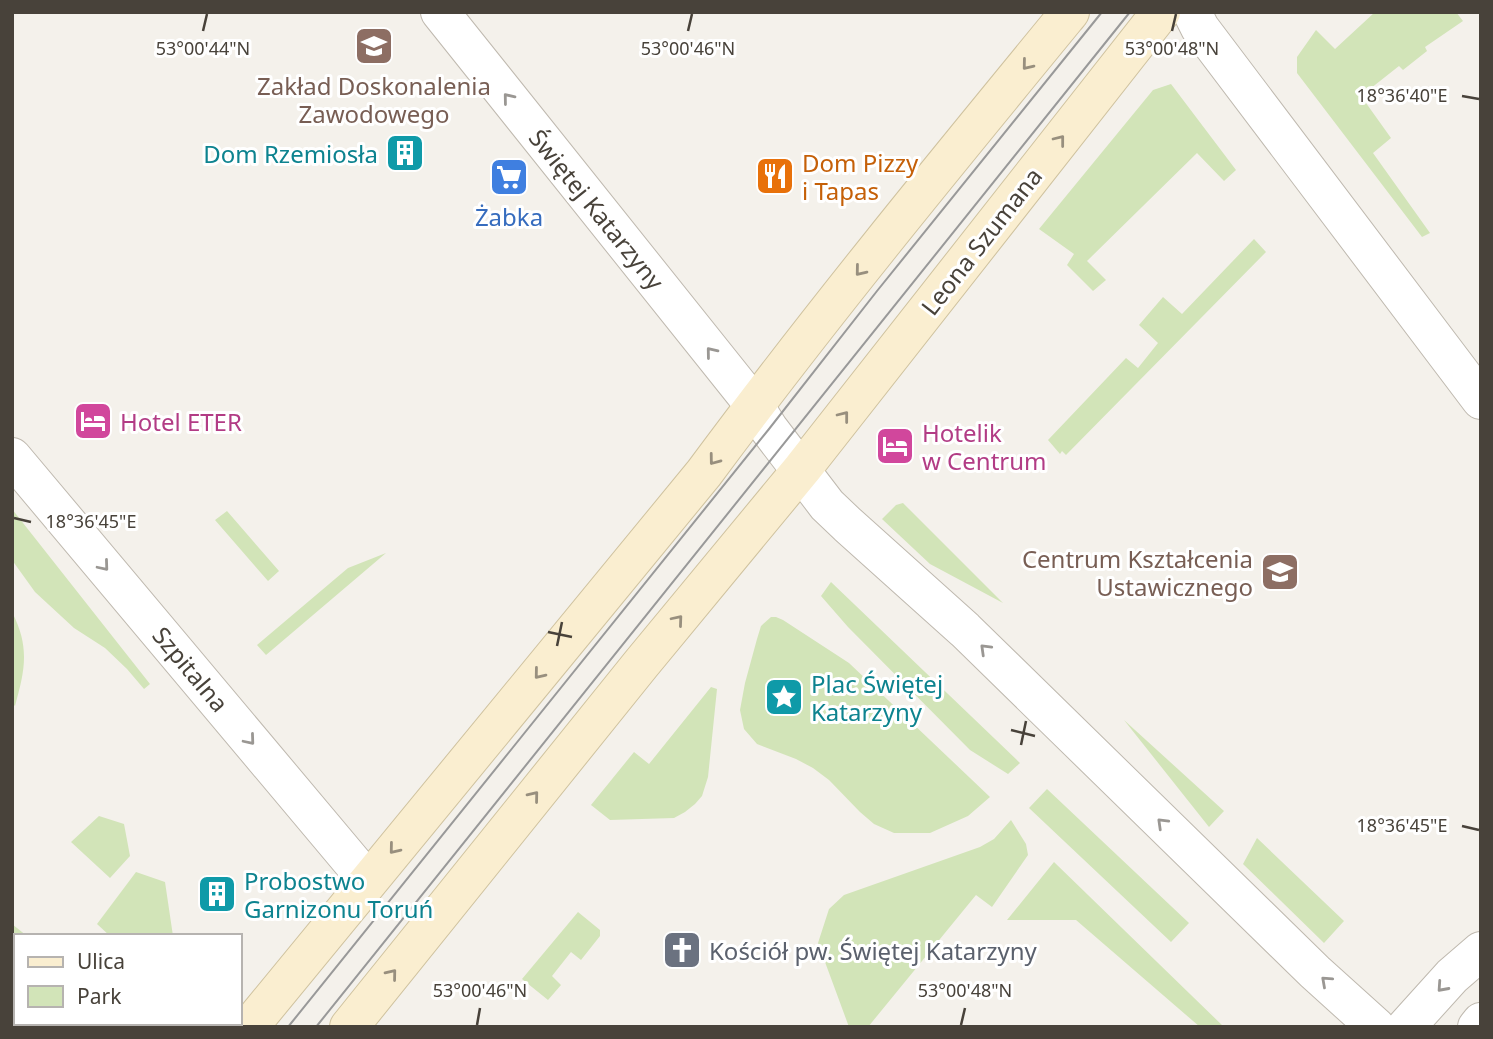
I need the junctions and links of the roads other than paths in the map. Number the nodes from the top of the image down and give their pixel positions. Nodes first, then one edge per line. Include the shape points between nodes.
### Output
1 (440, 12) edge
2 (1070, 12) edge
3 (1161, 12) edge
4 (1192, 12) edge
5 (1481, 400) edge
6 (754, 405) junction
7 (12, 457) edge
8 (802, 469) junction
9 (368, 881) junction
10 (1481, 951) edge
11 (1481, 1023) edge
12 (249, 1027) edge
13 (349, 1027) edge
14 (1376, 1027) edge
15 (1406, 1027) edge
16 (1477, 1027) edge

6 -> 1 street, Świętej Katarzyny
2 -> 6 street
8 -> 3 street, Leona Szumana
4 - 5 street
6 - 8 street, Świętej Katarzyny
6 -> 9 street via 704,473
7 -> 9 street, Szpitalna
13 -> 8 street
14 -> 8 street via 965,630 827,505
9 - 12 street
10 -> 15 street
11 - 16 street

